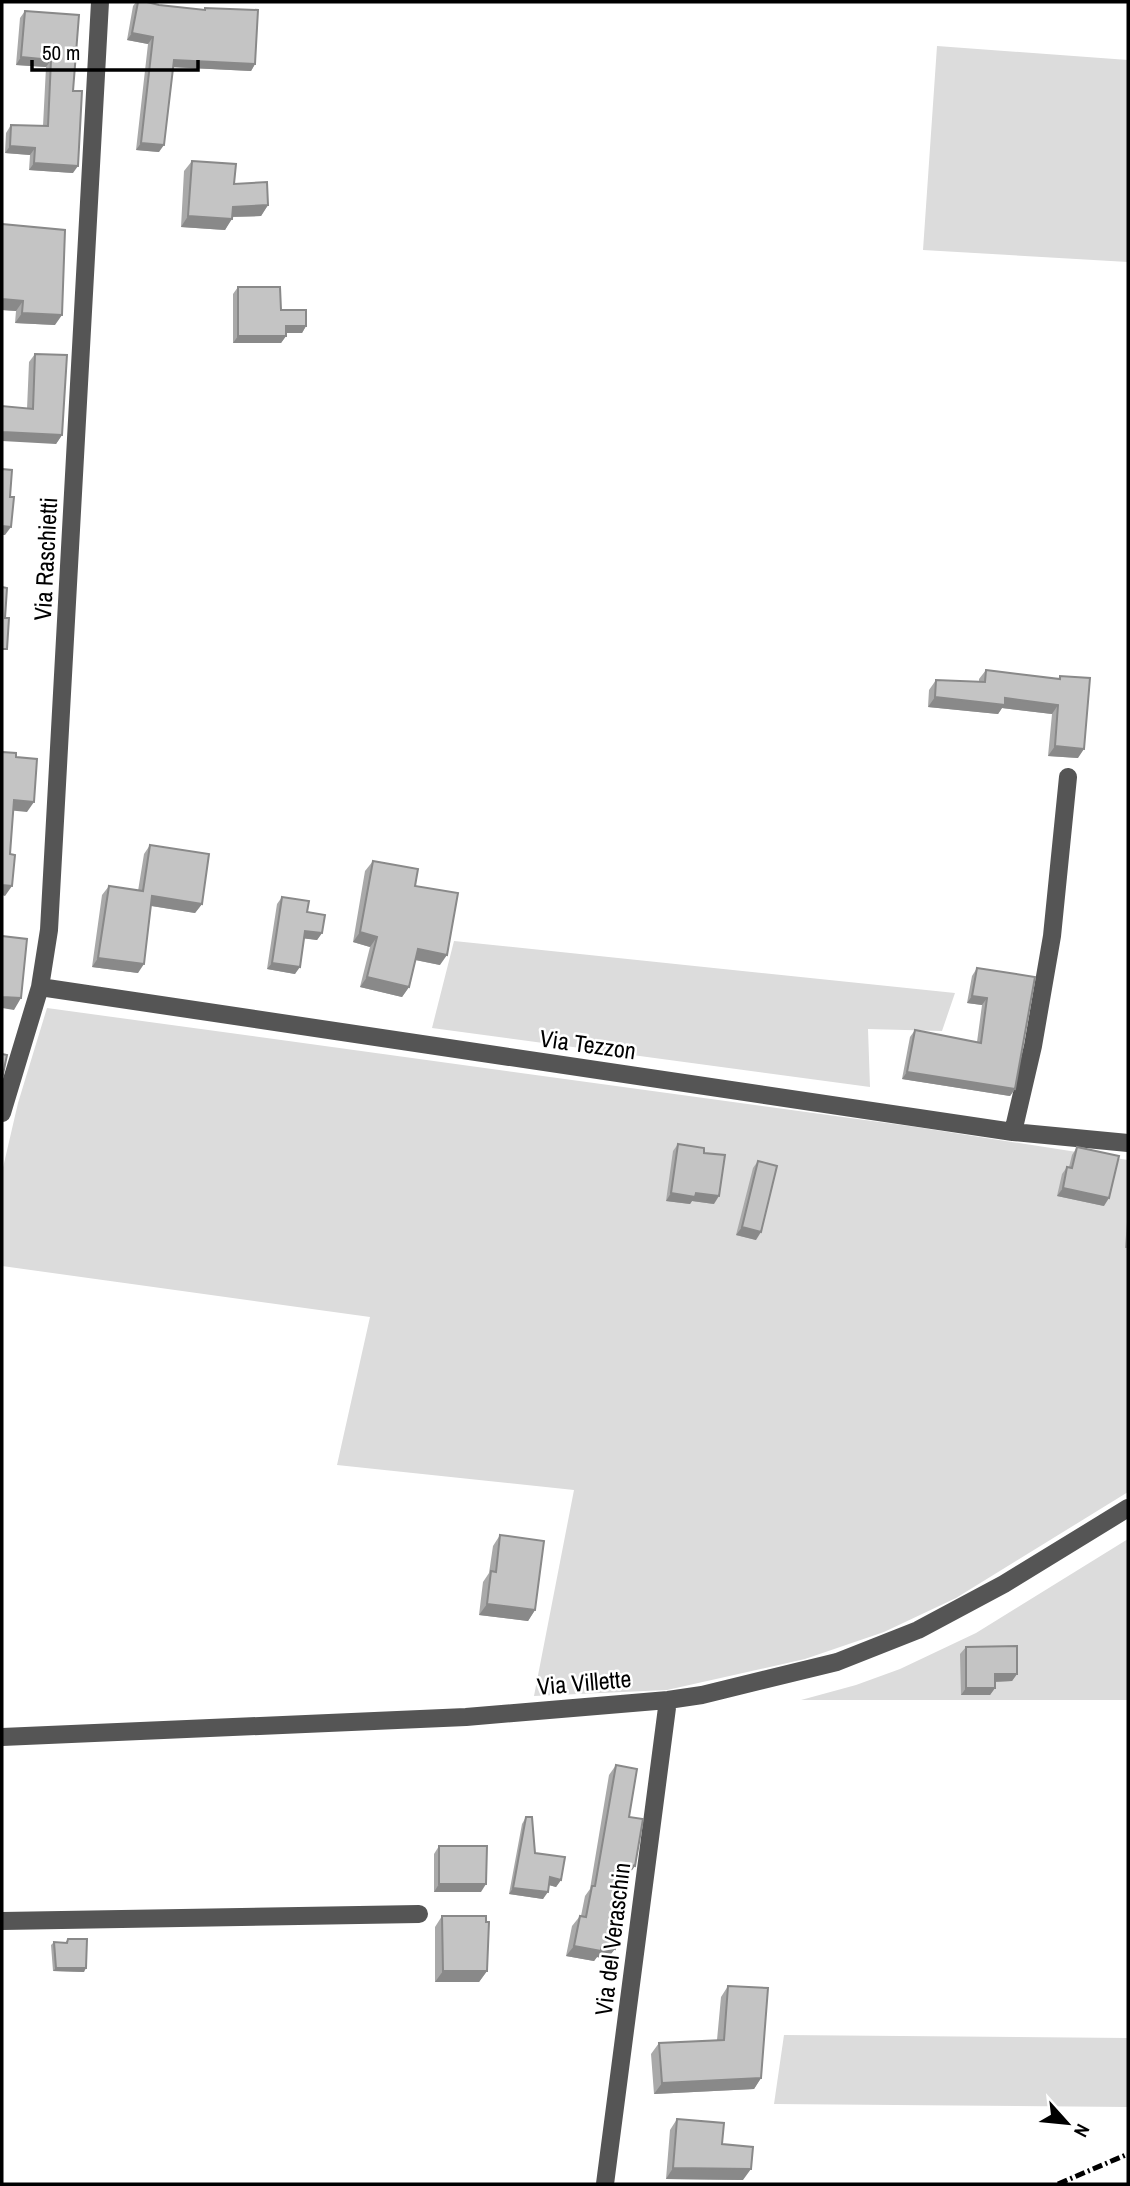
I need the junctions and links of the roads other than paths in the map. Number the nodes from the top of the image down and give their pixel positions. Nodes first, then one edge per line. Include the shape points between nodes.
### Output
1 (100, 2) edge
2 (1068, 777) dead end
3 (40, 987) junction
4 (2, 1113) edge
5 (1013, 1132) junction
6 (1128, 1143) edge
7 (1128, 1508) edge
8 (668, 1700) junction
9 (2, 1737) edge
10 (419, 1914) dead end
11 (2, 1921) edge
12 (605, 2184) edge

1 - 3 street, Via Raschietti via 50,930
2 - 5 street via 1052,936
3 - 4 street, Via Raschietti
3 - 5 street, Via Tezzon
5 - 6 street, Via Tezzon
7 - 8 street, Via Villette via 918,1630 837,1662
8 - 9 street, Via Villette via 466,1717
8 - 12 street, Via del Veraschin
10 - 11 street

